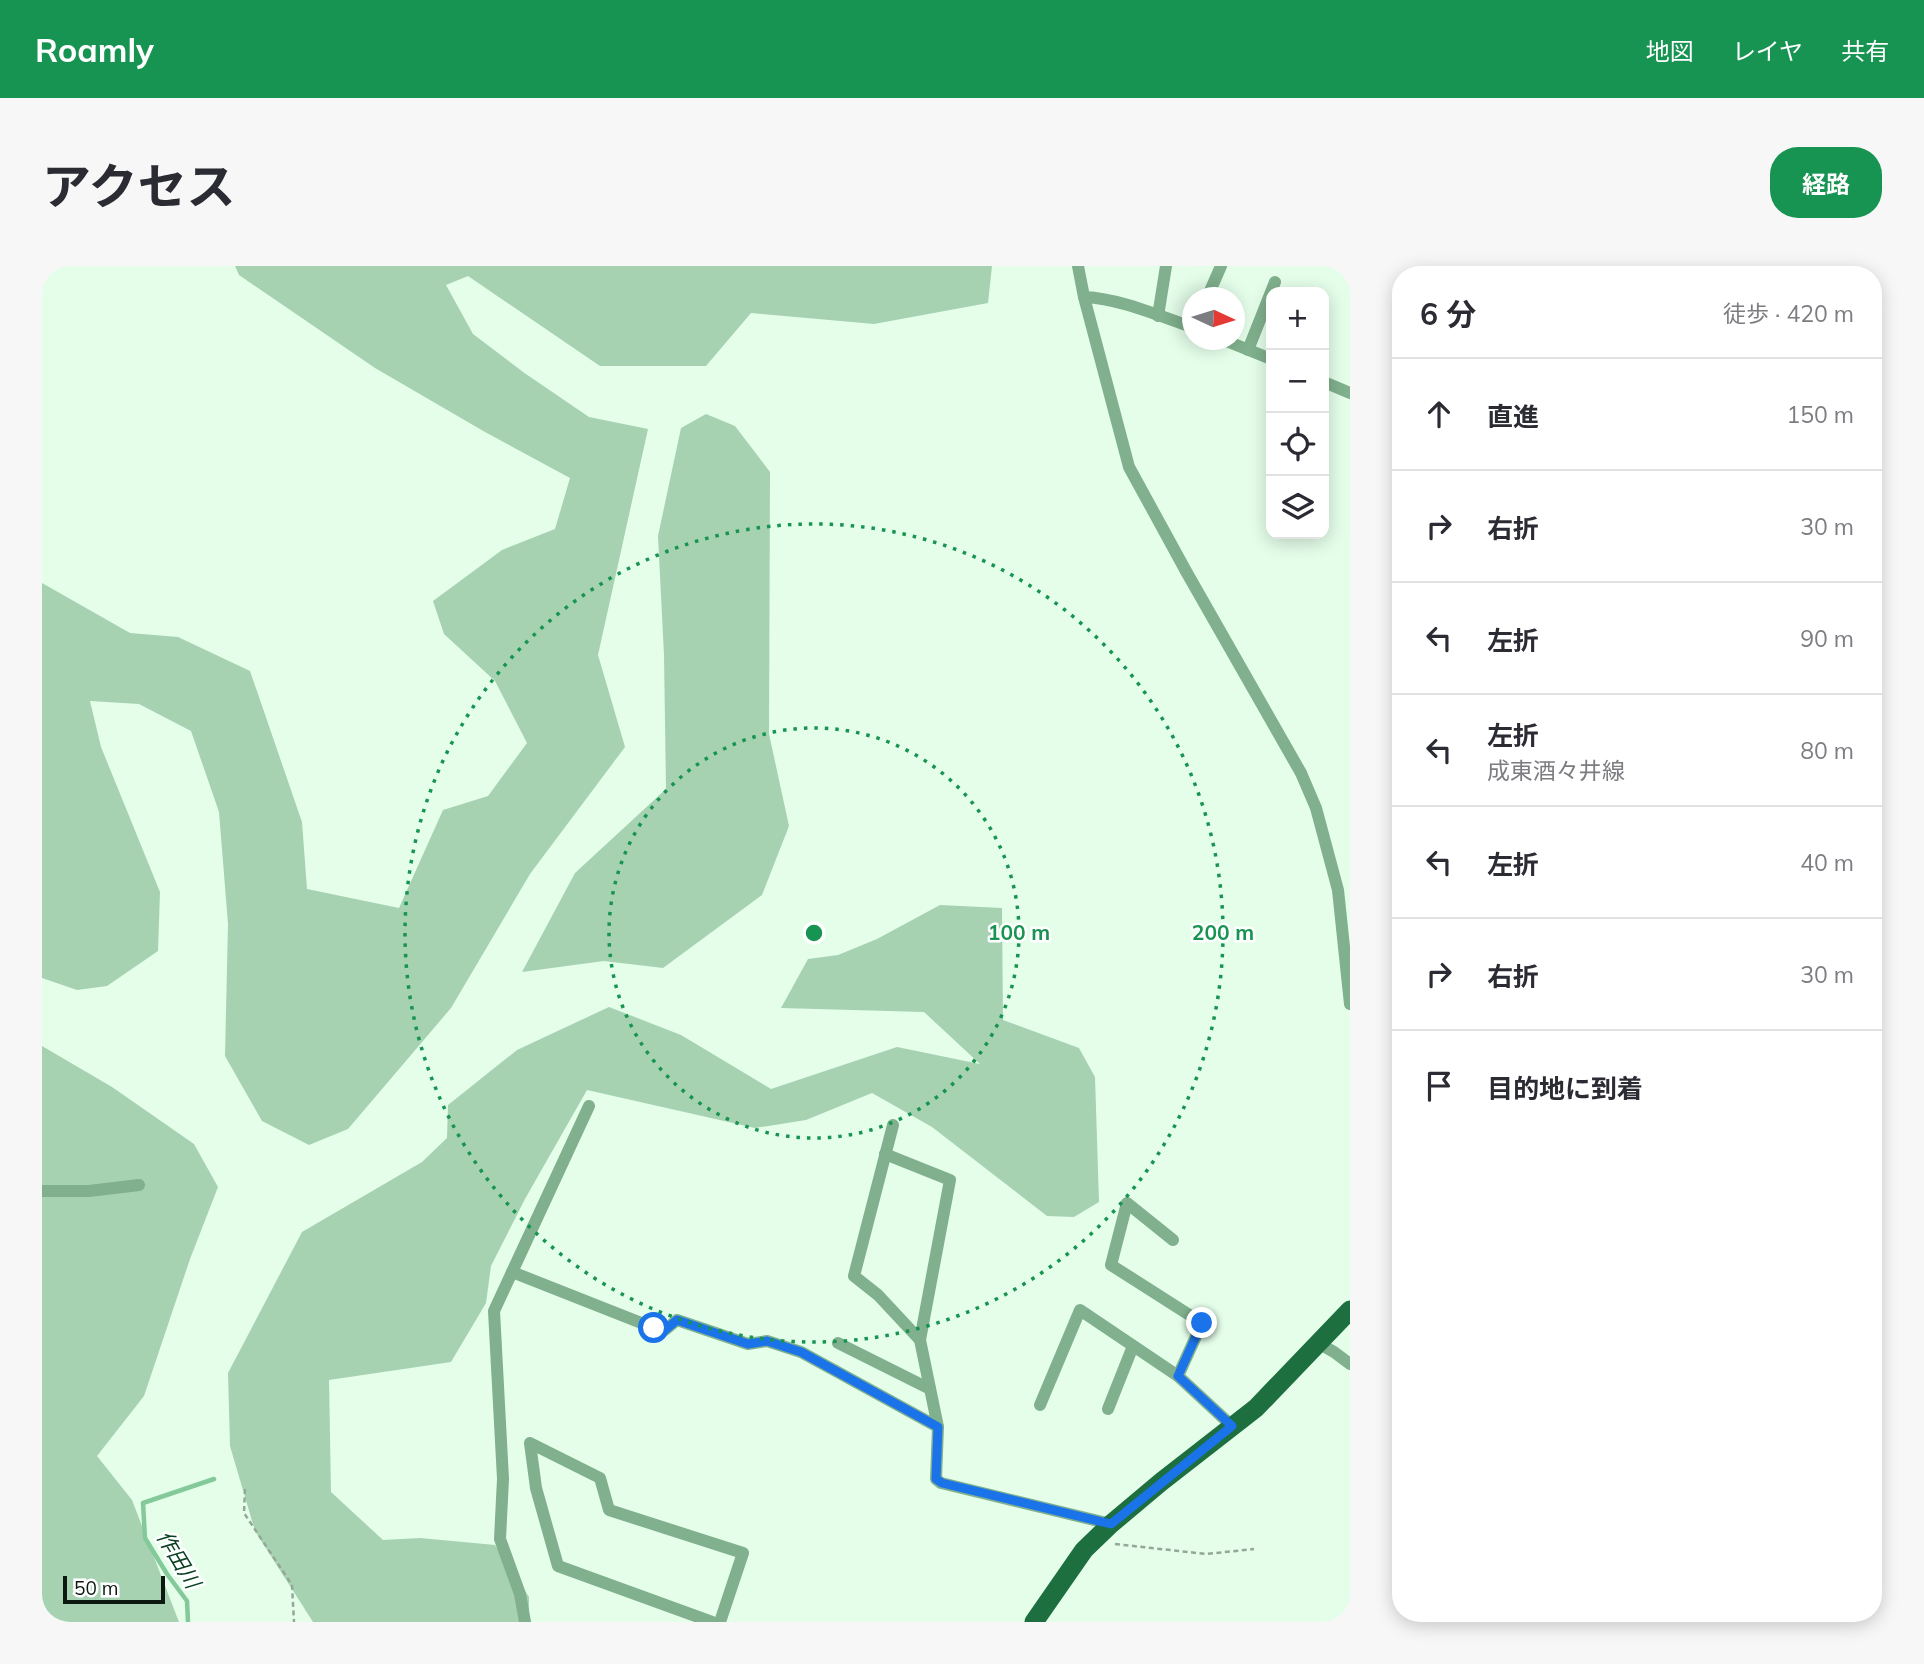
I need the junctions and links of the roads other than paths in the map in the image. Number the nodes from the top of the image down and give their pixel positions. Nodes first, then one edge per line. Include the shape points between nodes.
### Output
1 (1077, 266) edge
2 (1166, 266) edge
3 (1221, 266) edge
4 (1275, 282) dead end
5 (1212, 287) edge
6 (1084, 297) junction
7 (1158, 316) junction
8 (1182, 324) edge
9 (1245, 348) edge
10 (1248, 349) junction
11 (1266, 357) edge
12 (1329, 384) edge
13 (1350, 393) edge
14 (1350, 1004) edge
15 (589, 1106) dead end
16 (893, 1125) dead end
17 (886, 1154) junction
18 (139, 1185) dead end
19 (42, 1191) edge
20 (1172, 1240) dead end
21 (512, 1272) junction
22 (1350, 1310) edge
23 (920, 1340) junction
24 (838, 1343) dead end
25 (1318, 1343) junction
26 (1133, 1346) junction
27 (1350, 1363) edge
28 (1178, 1376) junction
29 (930, 1389) junction
30 (1040, 1405) dead end
31 (1108, 1409) dead end
32 (1232, 1426) junction
33 (938, 1427) junction
34 (1106, 1529) junction
35 (525, 1622) edge
36 (712, 1622) edge
37 (720, 1622) edge
38 (1034, 1622) edge

1 - 6 street
2 - 7 street
3 - 5 street
4 - 10 street
6 - 7 street via 1128,304
6 - 14 street via 1129,467 1301,773 1316,808 1338,890
7 - 8 street
9 - 10 street
10 - 11 street
12 - 13 street
15 - 21 street
16 - 17 street
17 - 23 street via 853,1276 878,1295
17 - 23 street via 950,1180
18 - 19 street
20 - 28 street via 1127,1203 1111,1265 1202,1323
21 - 33 street via 654,1328 665,1330 677,1320 748,1344 767,1341 801,1352
21 - 35 street via 494,1311 503,1479 499,1539 520,1594
22 - 25 main road
23 - 29 street
24 - 29 street
25 - 27 street
25 - 32 main road via 1256,1408
26 - 28 street
26 - 30 street via 1080,1310
26 - 31 street
28 - 32 street
29 - 33 street
32 - 34 main road
33 - 34 street via 936,1479 942,1483
34 - 38 main road via 1084,1550
36 - 37 street via 558,1566 530,1443 600,1478 609,1510 743,1553

